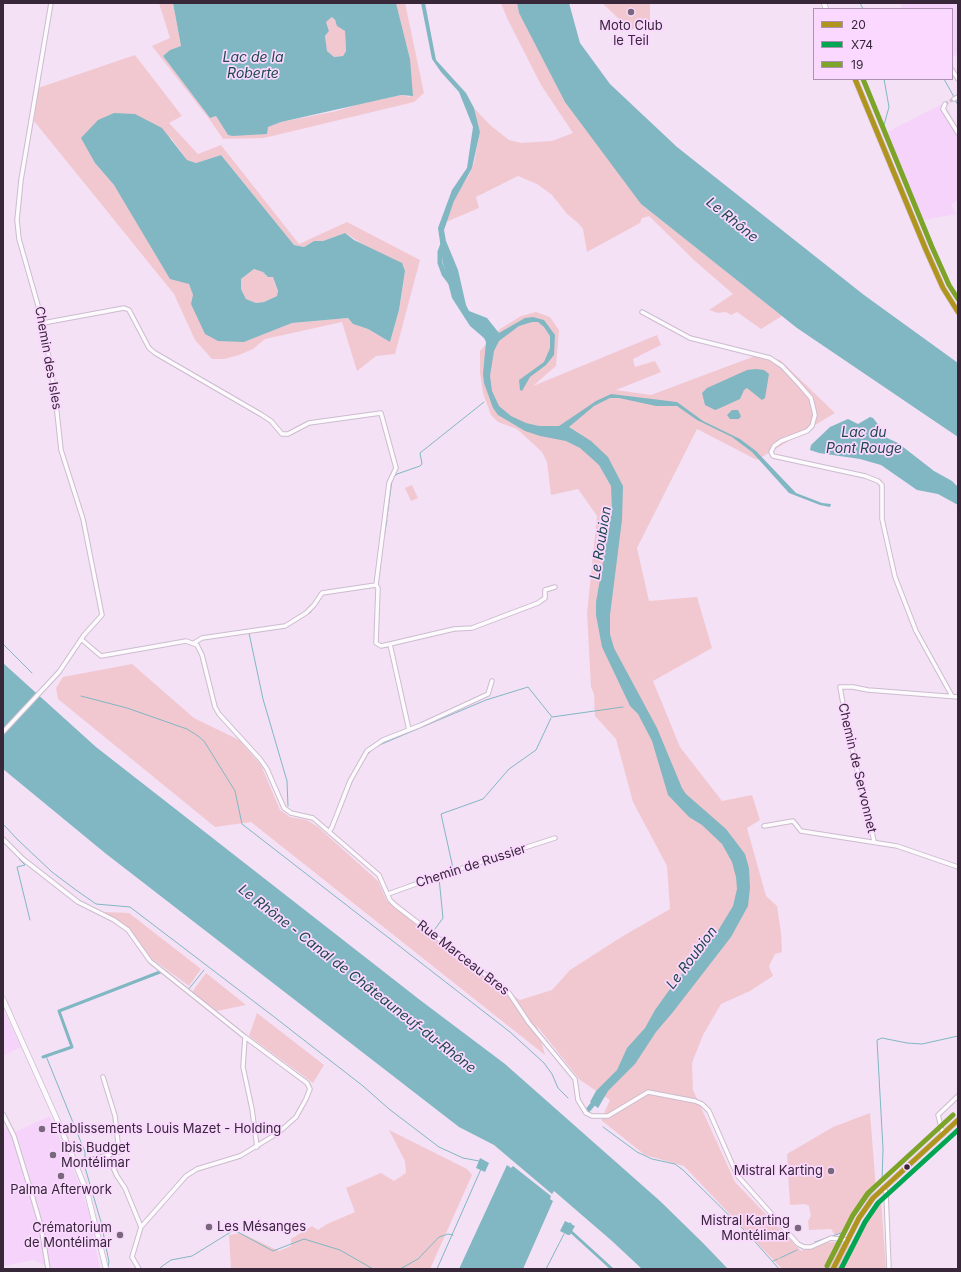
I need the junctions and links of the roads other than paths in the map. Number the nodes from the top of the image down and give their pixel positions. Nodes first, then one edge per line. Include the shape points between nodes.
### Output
1 (51, 3) edge
2 (855, 80) edge
3 (945, 104) dead end
4 (958, 133) edge
5 (642, 312) dead end
6 (958, 312) edge
7 (43, 323) junction
8 (377, 585) junction
9 (556, 587) dead end
10 (80, 639) junction
11 (194, 643) junction
12 (390, 644) junction
13 (492, 681) dead end
14 (952, 696) junction
15 (958, 696) edge
16 (409, 730) junction
17 (3, 732) edge
18 (764, 826) dead end
19 (328, 832) junction
20 (555, 838) dead end
21 (3, 839) edge
22 (874, 841) junction
23 (958, 867) edge
24 (388, 894) junction
25 (3, 999) edge
26 (245, 1037) junction
27 (103, 1077) dead end
28 (958, 1096) edge
29 (3, 1114) edge
30 (958, 1120) edge
31 (943, 1134) junction
32 (256, 1147) junction
33 (108, 1156) junction
34 (76, 1164) junction
35 (883, 1188) junction
36 (878, 1193) junction
37 (886, 1201) junction
38 (141, 1227) junction
39 (847, 1240) junction
40 (48, 1269) edge
41 (106, 1269) edge
42 (139, 1269) edge
43 (833, 1269) edge
44 (890, 1269) edge

1 - 7 street, Chemin des Isles via 21,180 17,220 19,239
2 - 6 main road via 926,250 943,288
3 - 4 street via 943,109
5 - 14 street via 690,338 770,358 782,366 811,398 815,415 812,426 807,431 774,446 771,452 773,456 865,476 882,485 882,520 893,570 916,631
7 - 8 street via 124,308 129,310 155,353 272,421 282,434 288,434 309,423 380,413 396,468 390,484
7 - 10 street, Chemin des Isles via 61,450 82,519 102,615
8 - 11 street via 322,593 306,613 285,626 202,638
8 - 12 street via 376,643 381,646
9 - 12 street via 545,590 545,598 538,603 472,628 454,629
10 - 11 street via 101,656 186,641
10 - 17 street, Chemin des Isles via 58,672
11 - 19 street, Rue Marceau Bres via 202,655 215,707 260,759 284,808 291,813 313,818
12 - 16 street
13 - 16 street via 488,694
14 - 15 street
14 - 22 street, Chemin de Servonnet via 840,687
16 - 19 street via 383,740 367,750 350,781
18 - 22 street via 790,820 795,822 801,831
19 - 24 street, Rue Marceau Bres via 379,875
20 - 24 street, Chemin de Russier via 441,874
21 - 26 street via 78,902 128,930 150,961
22 - 23 street via 897,846
24 - 39 street, Rue Marceau Bres via 395,905 514,999 575,1079 578,1100 586,1113 592,1116 608,1116 648,1092 702,1104 709,1111 737,1175 798,1244 811,1247 831,1238
25 - 34 main road
26 - 32 street via 243,1067 252,1109
26 - 32 street via 303,1079 310,1089 296,1117
27 - 33 street via 115,1116 119,1148 116,1154
28 - 31 street via 938,1115
29 - 40 street via 14,1136 29,1184 41,1226
30 - 31 main road
31 - 35 main road
32 - 38 street via 235,1158 191,1172
33 - 34 street
33 - 38 street
34 - 41 main road via 93,1211
35 - 36 main road
35 - 37 street
36 - 37 street
36 - 39 main road
37 - 44 street
38 - 42 street via 133,1252 133,1259
39 - 43 main road

